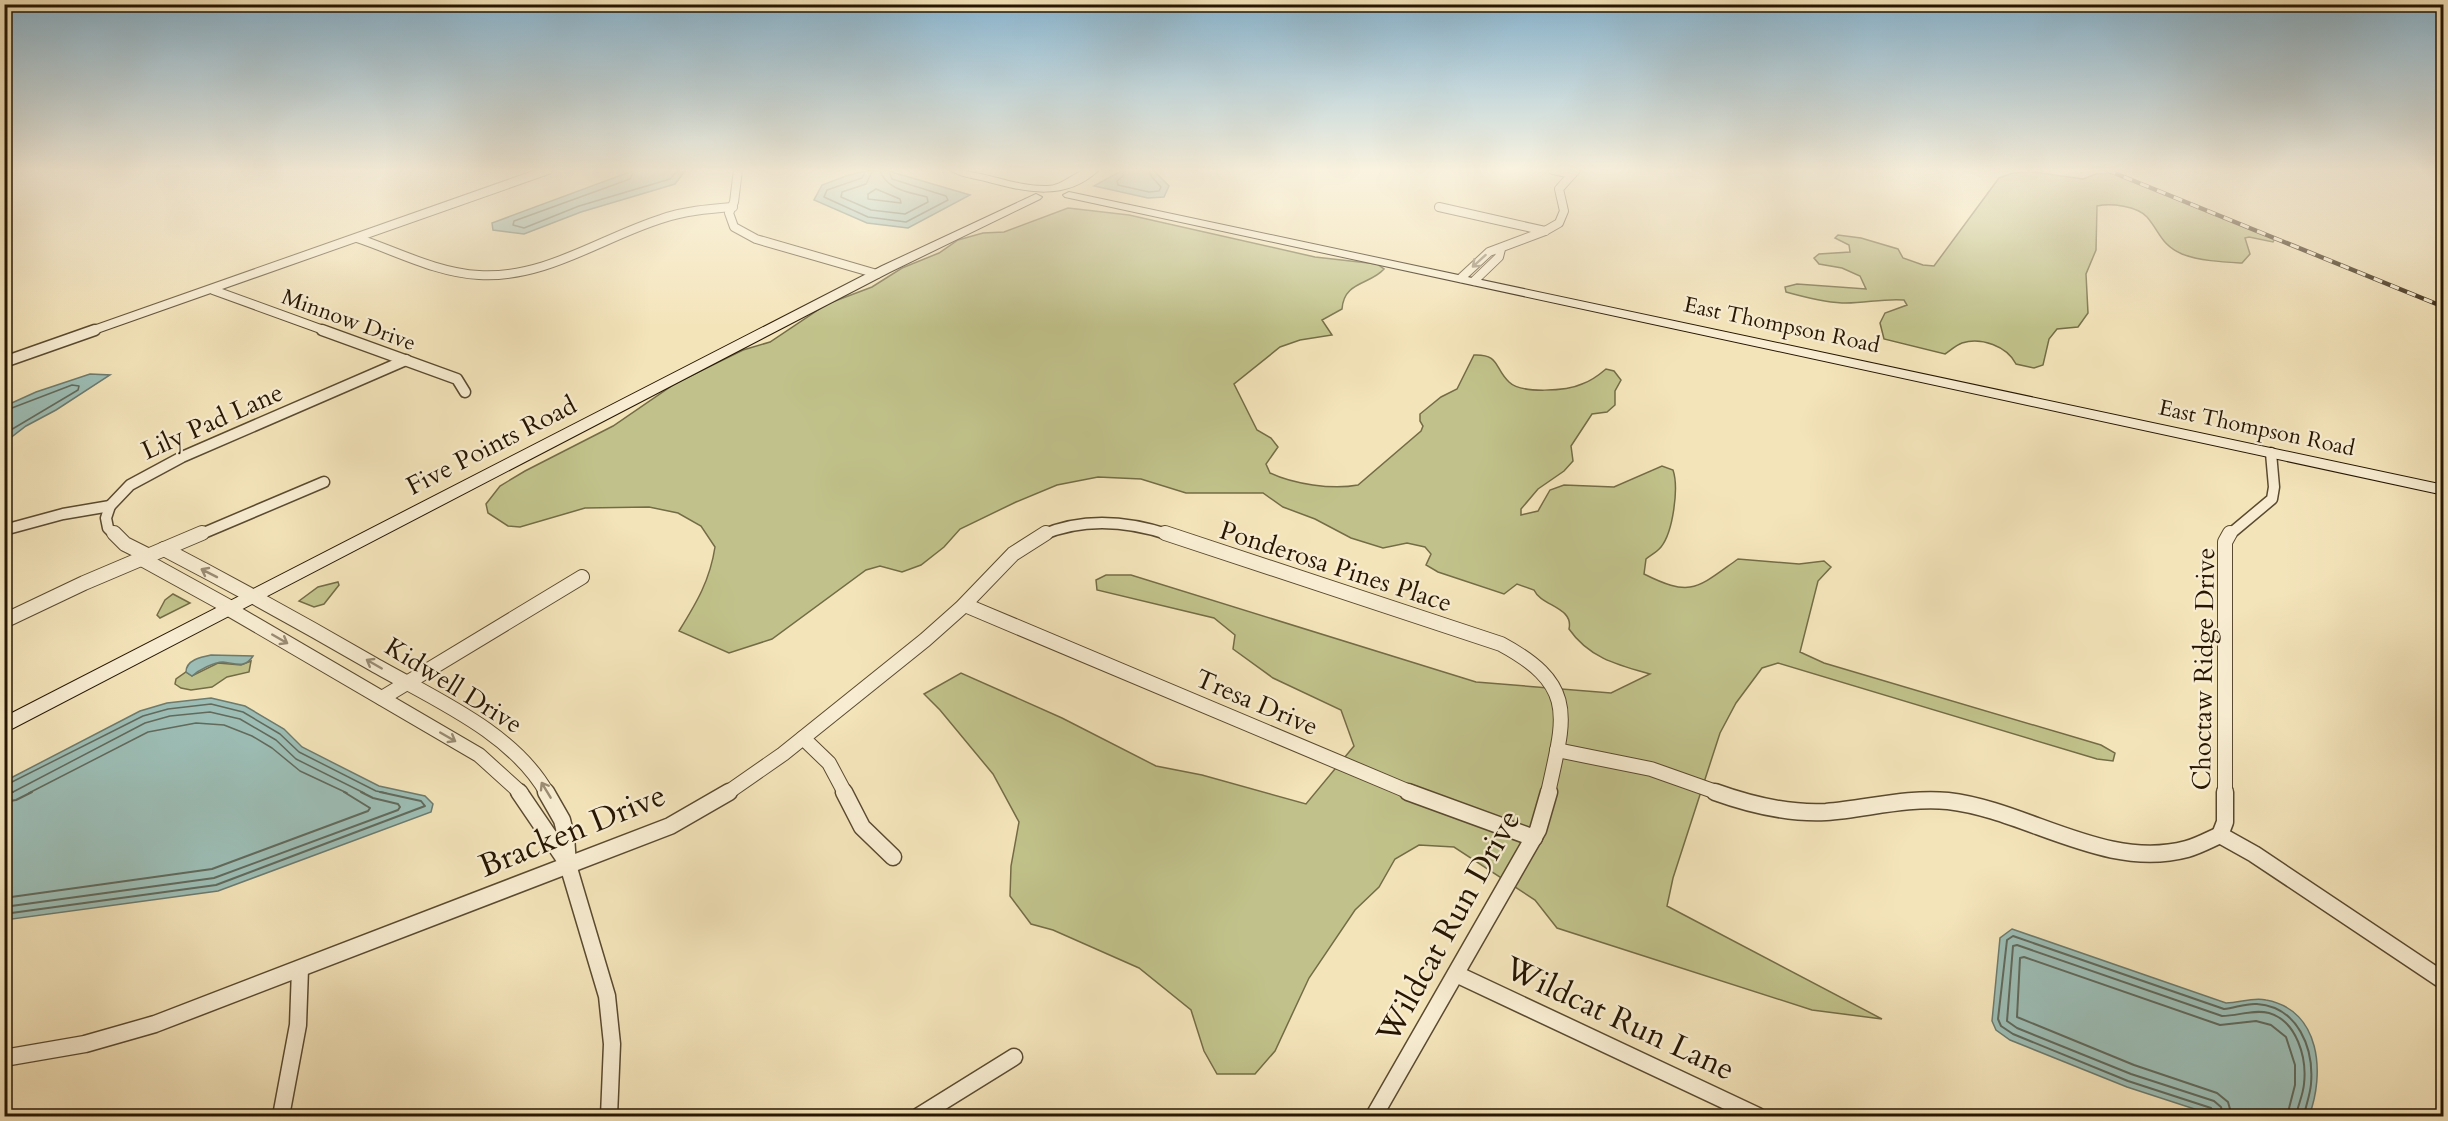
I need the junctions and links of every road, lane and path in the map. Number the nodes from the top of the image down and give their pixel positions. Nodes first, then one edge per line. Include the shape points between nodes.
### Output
1 (401, 222) edge
2 (652, 222) edge
3 (731, 222) edge
4 (744, 222) edge
5 (983, 222) edge
6 (1198, 222) edge
7 (1507, 222) edge
8 (1558, 222) edge
9 (1545, 231) junction
10 (357, 238) junction
11 (1501, 249) junction
12 (827, 252) junction
13 (818, 257) junction
14 (881, 271) junction
15 (1467, 279) junction
16 (213, 290) junction
17 (406, 360) junction
18 (4, 362) edge
19 (465, 392) dead end
20 (2271, 453) junction
21 (324, 482) dead end
22 (2444, 490) edge
23 (110, 506) junction
24 (1088, 523) joint
25 (4, 530) edge
26 (164, 549) junction
27 (145, 557) junction
28 (582, 576) dead end
29 (255, 596) junction
30 (964, 605) junction
31 (230, 609) junction
32 (4, 621) edge
33 (407, 683) junction
34 (1554, 687) joint
35 (382, 698) junction
36 (4, 726) edge
37 (803, 738) junction
38 (1557, 750) junction
39 (2220, 835) junction
40 (1534, 838) junction
41 (893, 857) dead end
42 (568, 865) junction
43 (300, 969) junction
44 (1456, 974) junction
45 (2444, 981) edge
46 (1014, 1057) dead end
47 (4, 1058) edge
48 (281, 1116) edge
49 (609, 1116) edge
50 (919, 1116) edge
51 (1374, 1116) edge
52 (1758, 1116) edge

1 - 10 street
2 - 10 street via 542,267 504,276 466,274
3 - 13 street via 742,232
4 - 12 street via 755,231
5 - 14 main road, Five Points Road
6 - 15 main road, East Thompson Road
7 - 9 street
8 - 9 street
9 - 11 street
10 - 16 street
11 - 15 street via 1499,257
11 -> 15 street via 1489,252
12 - 13 street
12 - 14 street
13 - 14 street
14 - 29 main road, Five Points Road
15 - 20 main road, East Thompson Road
16 - 17 street, Minnow Drive
16 - 18 street
17 - 19 street, Minnow Drive via 457,379
17 - 23 street, Lily Pad Lane via 161,466 130,485
20 - 22 main road, East Thompson Road
20 - 39 street, Choctaw Ridge Drive via 2274,493 2270,504 2236,525 2225,542 2225,822
21 - 26 street
23 - 25 street
23 - 27 street via 108,528
24 - 30 street, Bracken Drive via 1053,530 1027,543
24 - 34 street, Ponderosa Pines Place via 1143,526 1491,640 1529,659
26 - 27 street
29 -> 26 street
27 - 31 street
27 - 32 street
28 - 33 street
29 - 31 main road, Five Points Road
33 -> 29 street, Kidwell Drive
30 - 37 street, Bracken Drive
30 - 40 street, Tresa Drive via 1416,795
31 -> 35 street, Kidwell Drive
31 - 36 main road, Five Points Road
33 - 35 street
42 -> 33 street, Kidwell Drive via 562,820 529,765 492,734
34 - 38 street, Wildcat Run Drive via 1562,709
35 -> 42 street, Kidwell Drive via 479,755 511,781
37 - 41 street via 828,763 862,827
37 - 42 street, Bracken Drive via 731,792 691,815
38 - 39 street via 1662,772 1751,804 1783,811 1810,813 1948,801 2136,853 2169,854
38 - 40 street, Wildcat Run Drive via 1547,803
39 - 45 street
40 - 44 street, Wildcat Run Drive
42 - 43 street, Bracken Drive
42 - 49 street, Kidwell Drive via 609,1011
43 - 47 street, Bracken Drive via 120,1035
43 - 48 street via 300,1020
44 - 51 street, Wildcat Run Drive
44 - 52 street, Wildcat Run Lane
46 - 50 street

